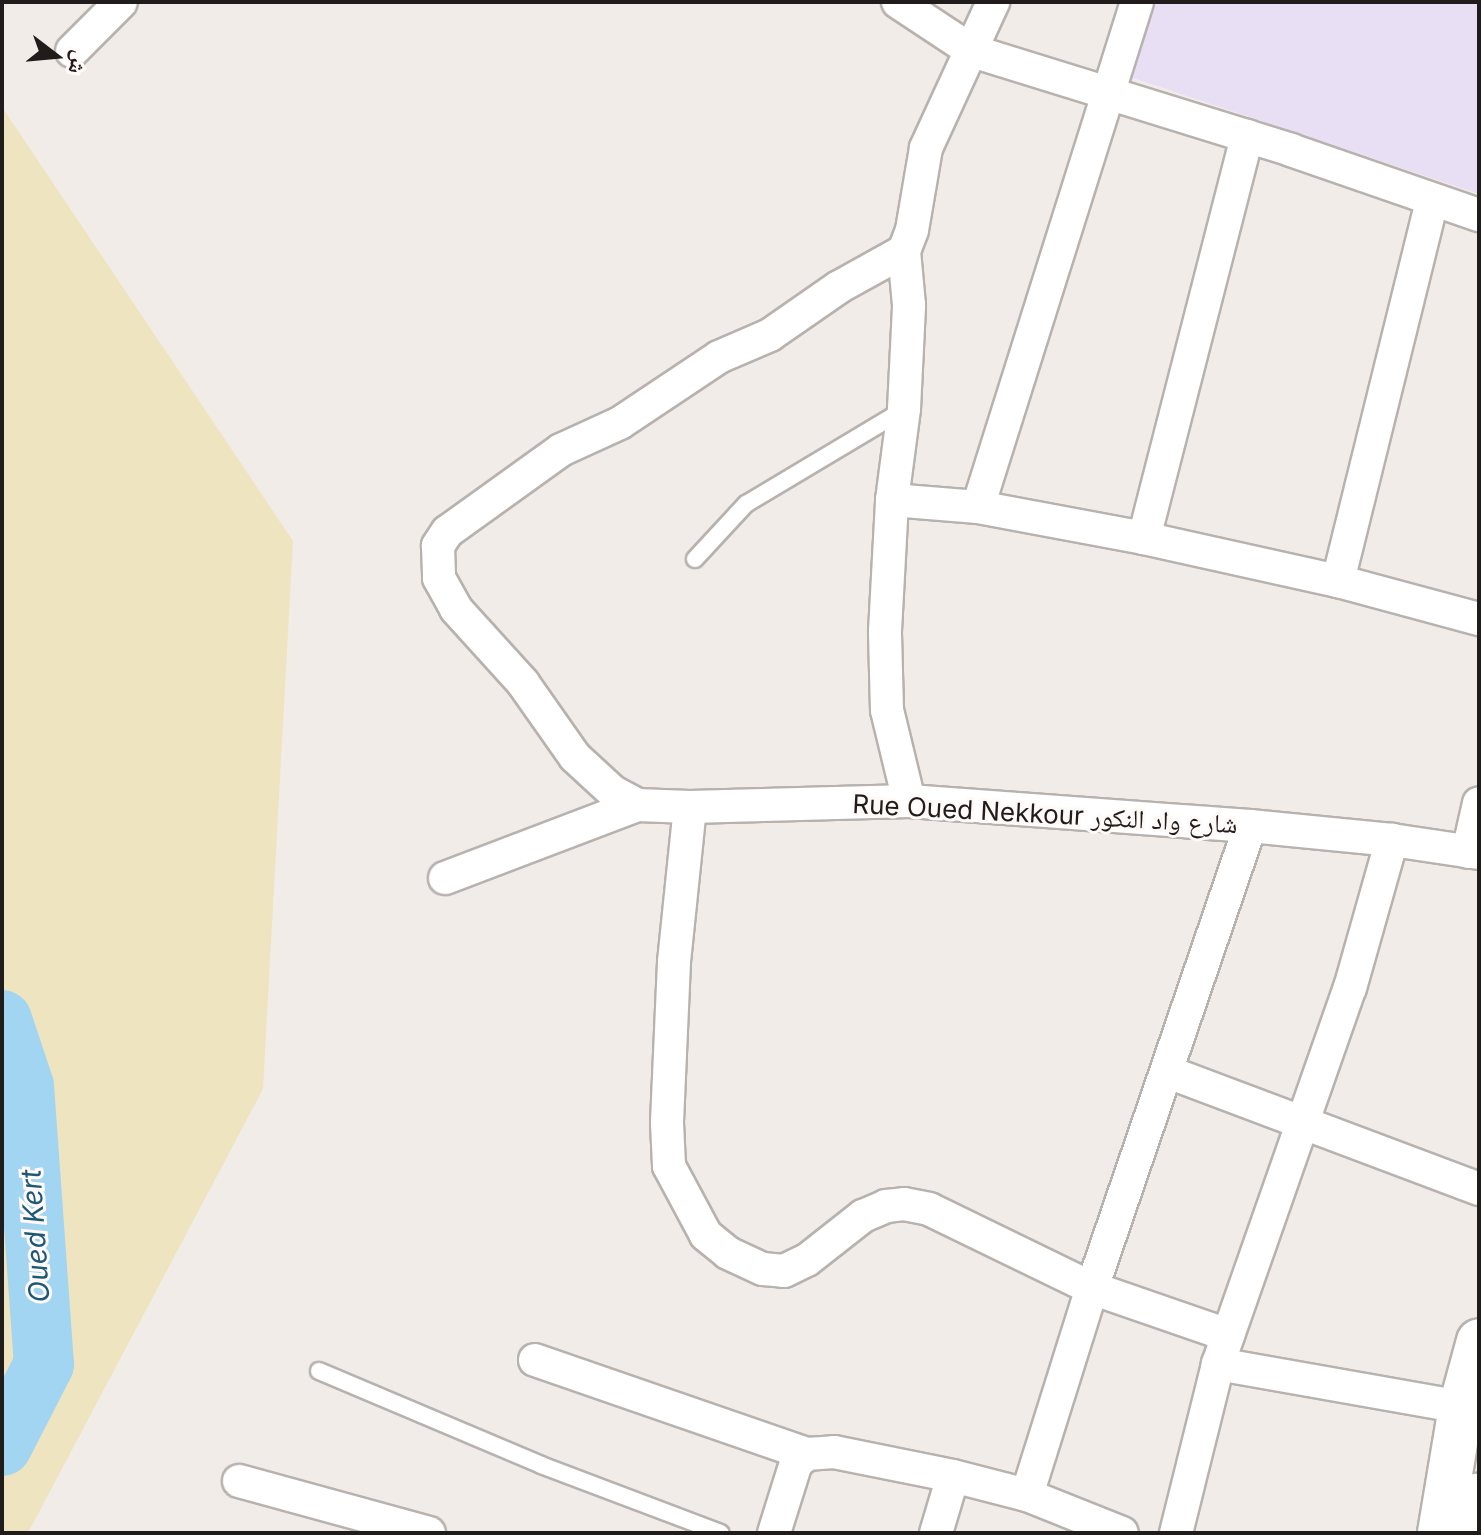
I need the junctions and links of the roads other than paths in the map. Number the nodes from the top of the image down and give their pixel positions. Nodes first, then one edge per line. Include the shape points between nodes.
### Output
1 (121, 2) edge
2 (898, 2) edge
3 (993, 2) edge
4 (1137, 2) edge
5 (72, 51) dead end
6 (972, 51) junction
7 (1106, 94) junction
8 (1247, 136) junction
9 (1432, 201) junction
10 (1479, 215) edge
11 (904, 251) junction
12 (904, 409) junction
13 (892, 500) junction
14 (978, 507) junction
15 (1144, 538) junction
16 (695, 559) dead end
17 (1338, 581) junction
18 (1479, 619) edge
19 (909, 801) junction
20 (1479, 803) edge
21 (637, 805) junction
22 (690, 807) junction
23 (1250, 826) junction
24 (1392, 840) junction
25 (1473, 852) edge
26 (445, 878) dead end
27 (1168, 1072) junction
28 (1305, 1122) junction
29 (1479, 1189) edge
30 (1092, 1288) junction
31 (1479, 1341) edge
32 (1223, 1350) junction
33 (535, 1360) dead end
34 (319, 1371) dead end
35 (1461, 1407) junction
36 (807, 1454) junction
37 (953, 1476) junction
38 (239, 1481) dead end
39 (1027, 1495) junction
40 (1466, 1514) edge
41 (429, 1533) edge
42 (721, 1533) edge
43 (774, 1533) edge
44 (936, 1533) edge
45 (1122, 1533) edge
46 (1176, 1533) edge

1 - 5 street
2 - 6 street
3 - 6 street
4 - 7 street
6 - 7 street
6 - 11 street via 926,148
7 - 8 street
7 - 14 street
8 - 9 street
8 - 15 street
9 - 10 street
9 - 17 street
11 - 12 street via 909,305
11 - 21 street via 839,287 770,335 719,357 620,423 561,450 447,532 438,546 439,578 456,609 523,683 575,757 613,792
12 - 13 street
12 - 16 lane via 746,504
13 - 14 street
13 - 19 street via 887,710
14 - 15 street
15 - 17 street
17 - 18 street
19 - 22 street, Rue Oued Nekkour شارع واد النکور
19 - 23 street, Rue Oued Nekkour شارع واد النکور
20 - 25 street
21 - 22 street, Rue Oued Nekkour شارع واد النکور
21 - 26 street
22 - 30 street via 674,962 667,1123 669,1166 706,1235 751,1264 784,1271 807,1260 863,1216 904,1204 929,1209
23 - 24 street, Rue Oued Nekkour شارع واد النکور
23 - 27 street
24 - 25 street, Rue Oued Nekkour شارع واد النکور
24 - 28 street
27 - 28 street
27 - 30 street
28 - 29 street
28 - 32 street
30 - 32 street
30 - 39 street
31 - 35 main road
32 - 35 street
32 - 46 street
33 - 36 street
34 - 42 lane via 541,1465
35 - 40 main road
36 - 37 street via 834,1452
36 - 43 street via 796,1463
37 - 39 street
37 - 44 street
38 - 41 street
39 - 45 street

